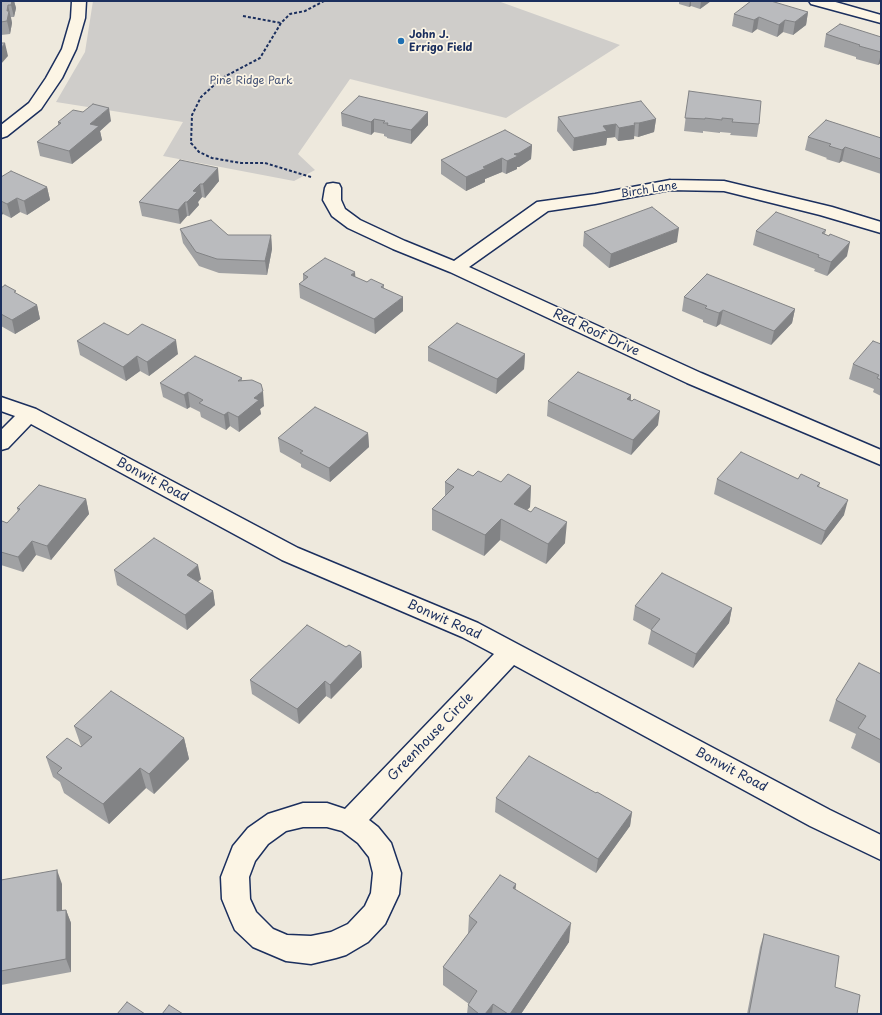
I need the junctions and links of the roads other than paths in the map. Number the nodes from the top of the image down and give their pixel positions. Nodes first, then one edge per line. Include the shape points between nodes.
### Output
1 (80, 1) edge
2 (816, 1) edge
3 (881, 19) edge
4 (1, 134) edge
5 (333, 188) road end
6 (881, 228) edge
7 (456, 268) junction
8 (1, 404) edge
9 (29, 414) junction
10 (1, 443) edge
11 (881, 458) edge
12 (511, 652) junction
13 (350, 822) junction
14 (881, 848) edge

1 - 4 street via 69,49 54,78 35,106
2 - 3 street
5 - 7 street, Red Roof Drive via 332,200 338,212 354,224
6 - 7 street, Birch Lane via 826,211 724,186 670,185 543,206
7 - 11 street, Red Roof Drive via 694,378
8 - 9 street, Bonwit Road
9 - 10 street
9 - 12 street, Bonwit Road via 290,554 470,630
12 - 13 street, Greenhouse Circle
12 - 14 street, Bonwit Road via 820,818
13 - 13 street via 327,815 302,815 278,822 258,836 243,854 235,877 236,899 245,921 263,938 286,948 311,950 336,945 358,933 375,915 385,894 386,873 381,852 368,835

